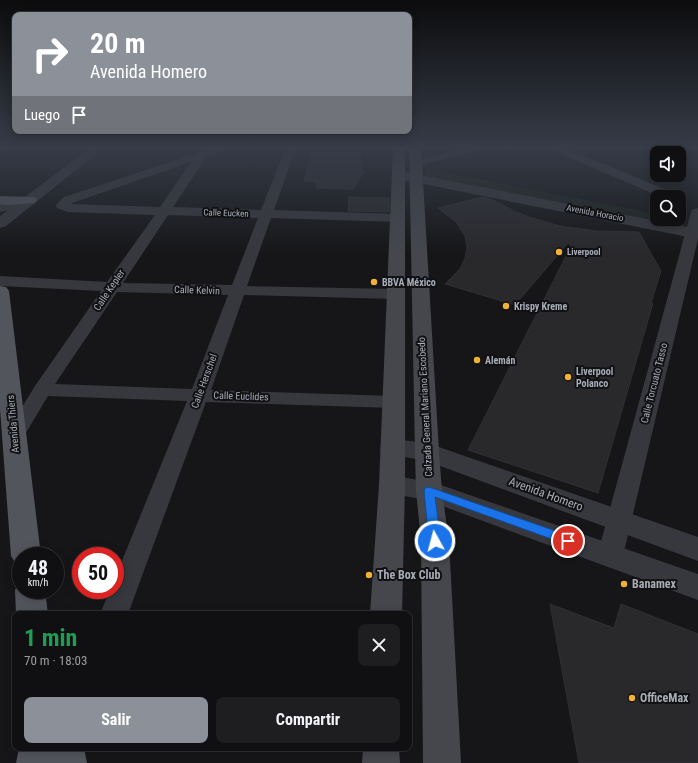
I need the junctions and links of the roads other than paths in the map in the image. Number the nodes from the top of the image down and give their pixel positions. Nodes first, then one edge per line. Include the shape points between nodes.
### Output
1 (52, 183) edge
2 (116, 183) edge
3 (182, 183) edge
4 (278, 183) edge
5 (404, 183) edge
6 (409, 183) edge
7 (510, 183) edge
8 (638, 183) edge
9 (655, 190) edge
10 (0, 200) edge
11 (30, 200) junction
12 (0, 208) edge
13 (686, 209) edge
14 (163, 211) junction
15 (266, 214) junction
16 (398, 218) junction
17 (695, 220) edge
18 (0, 223) edge
19 (0, 281) edge
20 (112, 287) junction
21 (0, 291) edge
22 (237, 291) junction
23 (395, 294) junction
24 (42, 390) junction
25 (199, 395) junction
26 (393, 402) junction
27 (14, 436) junction
28 (392, 448) junction
29 (427, 452) junction
30 (392, 485) junction
31 (429, 491) junction
32 (619, 520) junction
33 (25, 547) edge
34 (698, 549) edge
35 (610, 556) junction
36 (698, 587) edge
37 (31, 599) edge
38 (32, 611) edge
39 (115, 611) edge
40 (386, 611) edge
41 (37, 751) edge
42 (66, 751) edge
43 (381, 751) edge
44 (35, 763) edge
45 (68, 763) edge
46 (381, 763) edge
47 (442, 763) edge

1 - 11 street
2 - 14 street, Calle Eucken via 68,200 62,205 68,208
3 - 14 street, Calle Kepler
4 - 15 street, Calle Herschel
5 - 16 main road
6 - 29 main road, Calzada General Mariano Escobedo
7 - 17 street, Avenida Horacio
8 - 9 street
10 - 11 main road
11 - 12 street
11 - 18 street
13 - 17 street
14 - 15 street, Calle Eucken
14 - 20 street, Calle Kepler
15 - 16 street, Calle Eucken
15 - 22 street, Calle Herschel
16 - 23 main road
17 - 32 street, Calle Torcuato Tasso
19 - 20 street, Calle Kelvin
20 - 22 street, Calle Kelvin
20 - 24 street, Calle Kepler
21 - 27 main road, Avenida Thiers
22 - 23 street, Calle Kelvin
22 - 25 street, Calle Herschel
23 - 26 main road
24 - 25 street, Calle Euclides
24 - 27 street, Calle Kepler
25 - 26 street, Calle Euclides
25 - 39 street, Calle Herschel
26 - 28 main road
27 - 33 main road, Avenida Thiers
28 - 29 street, Avenida Homero
28 - 30 main road
29 - 31 main road, Calzada General Mariano Escobedo
29 - 32 street, Avenida Homero
30 - 31 street
30 - 40 main road
31 - 35 street
31 - 47 main road, Calzada General Mariano Escobedo via 435,541
32 - 34 street, Avenida Homero
32 - 35 street, Calle Torcuato Tasso
35 - 36 street
37 - 38 main road
41 - 44 main road
42 - 45 main road
43 - 46 main road

